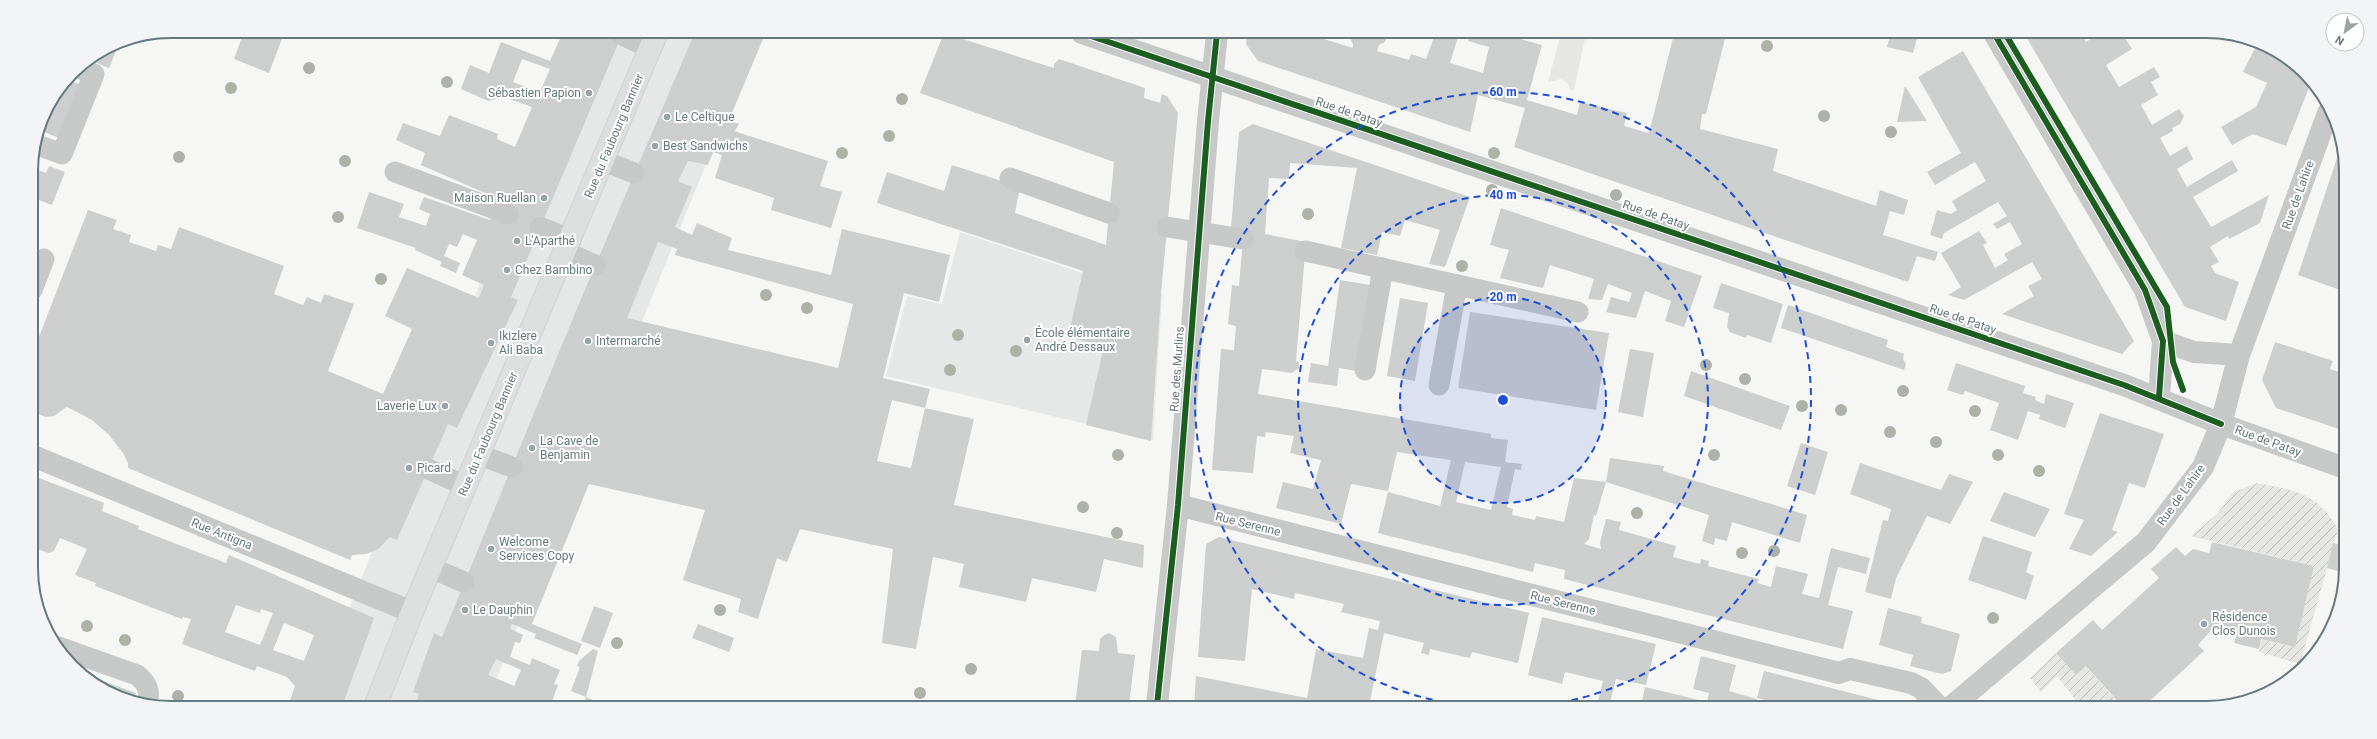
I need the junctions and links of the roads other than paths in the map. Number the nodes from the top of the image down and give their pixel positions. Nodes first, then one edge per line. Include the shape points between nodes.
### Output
1 (641, 38) edge
2 (1097, 38) edge
3 (1217, 38) edge
4 (1997, 38) edge
5 (654, 40) edge
6 (84, 70) edge
7 (1214, 78) junction
8 (2327, 116) edge
9 (41, 146) edge
10 (604, 161) junction
11 (394, 172) dead end
12 (634, 173) dead end
13 (1010, 178) dead end
14 (1109, 213) dead end
15 (508, 214) dead end
16 (540, 227) dead end
17 (1167, 227) dead end
18 (1199, 233) junction
19 (1243, 239) dead end
20 (568, 246) junction
21 (1305, 251) dead end
22 (44, 259) dead end
23 (595, 265) dead end
24 (1383, 268) junction
25 (38, 274) edge
26 (1458, 286) junction
27 (1578, 312) dead end
28 (2163, 341) junction
29 (2239, 355) junction
30 (1365, 370) dead end
31 (1439, 385) dead end
32 (2159, 397) junction
33 (2221, 424) junction
34 (479, 455) junction
35 (38, 458) edge
36 (512, 466) dead end
37 (2339, 466) edge
38 (428, 469) dead end
39 (466, 486) junction
40 (1178, 505) junction
41 (431, 568) junction
42 (464, 582) dead end
43 (412, 612) junction
44 (66, 650) edge
45 (148, 699) edge
46 (377, 701) edge
47 (1158, 701) edge
48 (1933, 701) edge
49 (1958, 701) edge

1 - 5 lane
2 - 7 street, Rue de Patay
3 - 7 street, Rue des Murlins
4 - 28 street via 2145,290
5 - 10 main road, Rue du Faubourg Bannier
6 - 9 lane via 94,74 62,154
7 - 18 street, Rue des Murlins
7 - 32 street, Rue de Patay
8 - 29 street, Rue de Lahire
10 - 12 lane
10 - 20 main road, Rue du Faubourg Bannier
11 - 15 lane
13 - 14 lane
16 - 20 lane
17 - 18 lane
18 - 19 lane
18 - 40 street, Rue des Murlins
20 - 23 lane
20 - 34 main road, Rue du Faubourg Bannier
21 - 24 lane
22 - 25 lane
24 - 26 lane
24 - 30 lane
26 - 27 lane
26 - 31 lane
28 - 29 street via 2194,352
28 - 32 street
29 - 33 street, Rue de Lahire
32 - 33 street, Rue de Patay
33 - 37 street, Rue de Patay
33 - 49 street, Rue de Lahire via 2203,467 2146,542
34 - 36 lane
34 - 39 main road, Rue du Faubourg Bannier
35 - 43 street, Rue Antigna
38 - 39 lane
39 - 41 main road, Rue du Faubourg Bannier
40 - 47 street, Rue des Murlins
40 - 48 street, Rue Serenne via 1839,673 1850,670 1911,683 1921,688
41 - 42 lane
41 - 43 main road, Rue du Faubourg Bannier
43 - 46 main road, Rue du Faubourg Bannier
44 - 45 lane via 137,675 145,682

